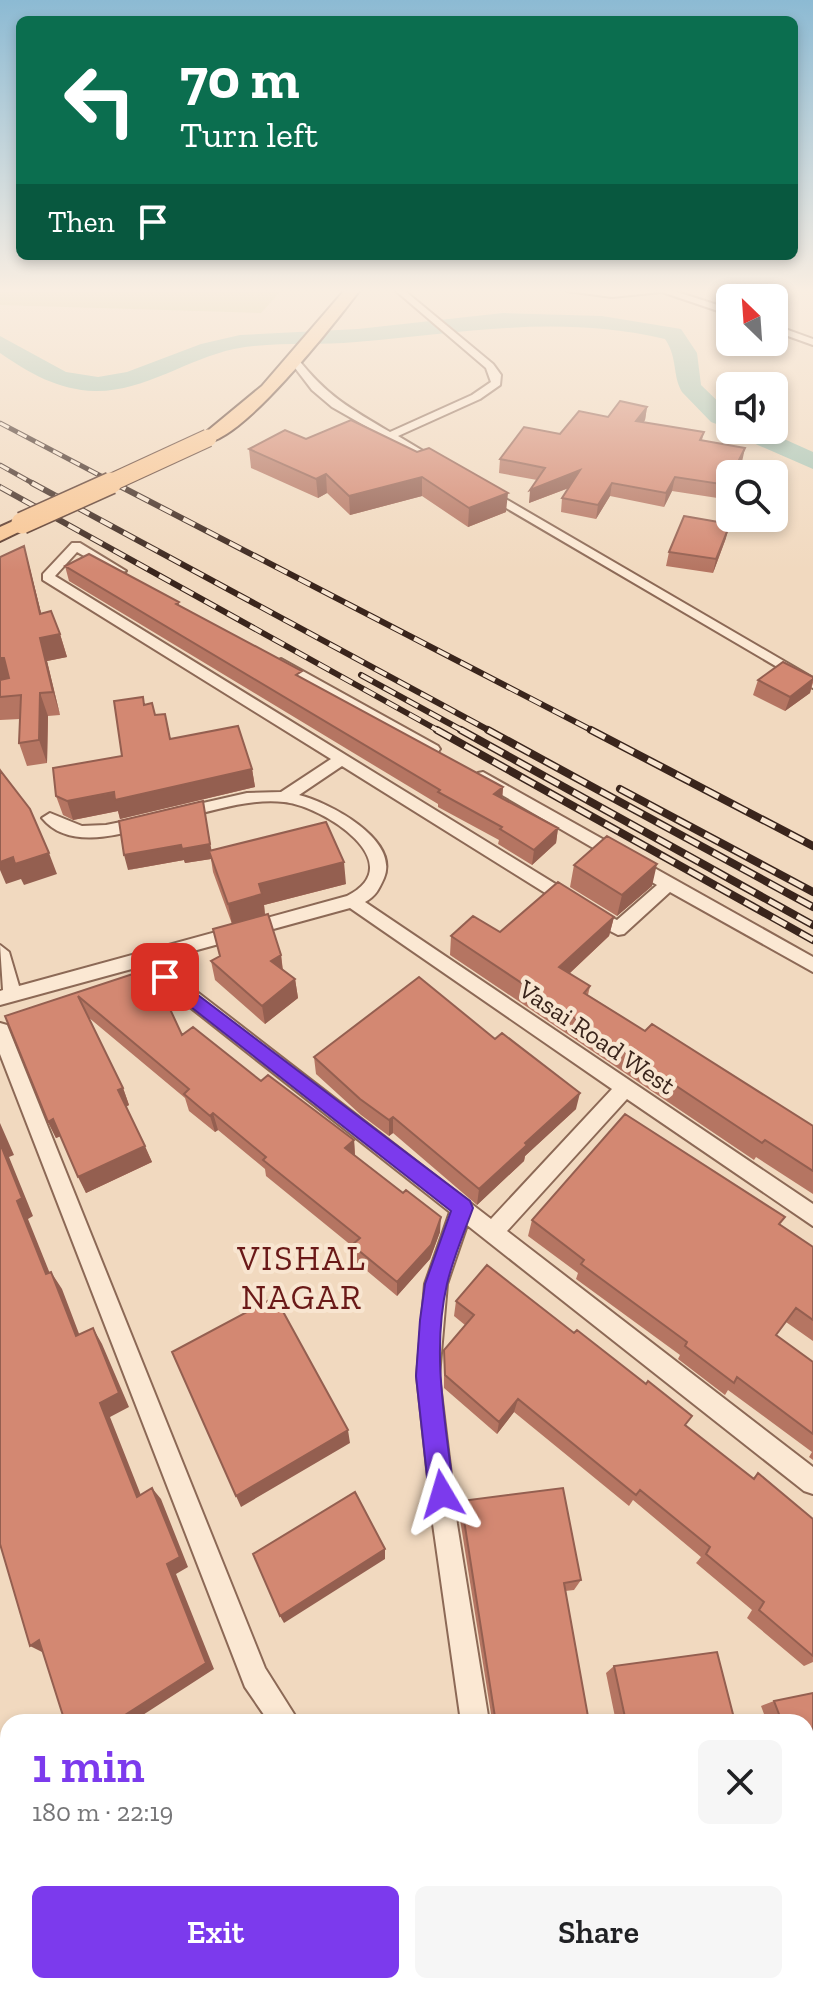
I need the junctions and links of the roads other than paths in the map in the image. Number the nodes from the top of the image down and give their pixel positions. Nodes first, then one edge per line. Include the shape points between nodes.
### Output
1 (249, 384) edge
2 (271, 384) edge
3 (313, 384) edge
4 (494, 384) edge
5 (390, 436) junction
6 (443, 467) edge
7 (482, 490) edge
8 (0, 521) edge
9 (0, 535) edge
10 (130, 577) edge
11 (265, 654) edge
12 (813, 684) edge
13 (342, 759) junction
14 (284, 797) junction
15 (50, 818) dead end
16 (669, 884) junction
17 (352, 901) junction
18 (0, 952) edge
19 (140, 958) junction
20 (813, 965) edge
21 (7, 996) edge
22 (0, 1030) edge
23 (625, 1088) junction
24 (462, 1208) junction
25 (813, 1216) edge
26 (493, 1232) junction
27 (813, 1482) edge
28 (280, 1714) edge
29 (474, 1714) edge

1 - 8 main road via 201,428
2 - 9 main road, bridge via 230,426
3 - 5 street via 336,405
4 - 5 street
5 - 6 street
7 - 12 street
10 - 13 street via 76,546 47,577
11 - 16 street
13 - 14 street
13 - 16 street via 618,929
14 - 15 street via 254,797 105,831 70,831
14 - 17 street via 340,816 368,846 378,878
16 - 20 street
17 - 19 street
17 - 23 street, Vasai Road West
18 - 21 street
19 - 21 street
19 - 24 street
22 - 28 street via 255,1677
23 - 25 street, Vasai Road West
23 - 26 street
24 - 26 street
24 - 29 street via 436,1284 428,1376
26 - 27 street

